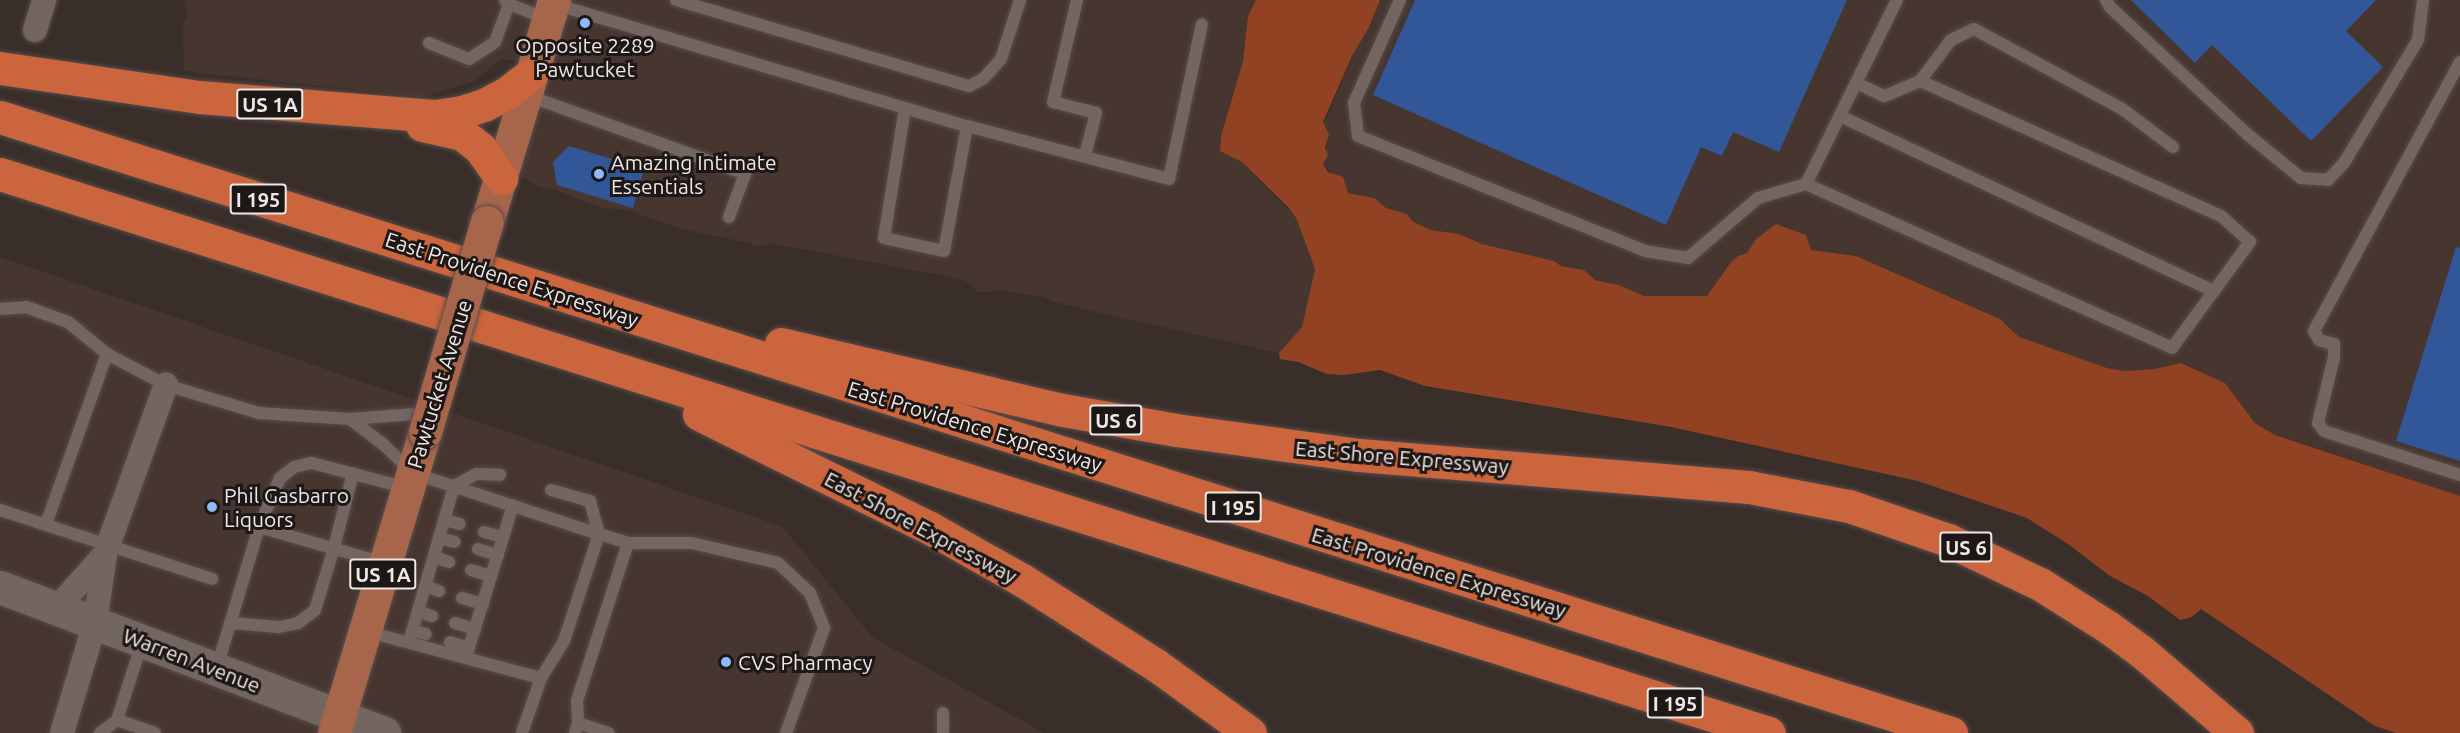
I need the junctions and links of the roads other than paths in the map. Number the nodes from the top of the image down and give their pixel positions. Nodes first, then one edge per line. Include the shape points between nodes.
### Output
1 (44, 0) edge
2 (676, 0) edge
3 (1020, 0) edge
4 (1077, 0) edge
5 (1400, 0) edge
6 (1897, 0) edge
7 (2106, 0) edge
8 (2423, 0) edge
9 (507, 2) edge
10 (551, 8) edge
11 (1202, 24) dead end
12 (35, 30) dead end
13 (429, 44) dead end
14 (2460, 62) edge
15 (0, 68) edge
16 (1920, 81) junction
17 (1856, 83) junction
18 (528, 84) junction
19 (2455, 88) edge
20 (343, 109) junction
21 (905, 110) junction
22 (1840, 116) junction
23 (0, 117) edge
24 (967, 126) junction
25 (2173, 147) dead end
26 (1085, 155) junction
27 (0, 176) edge
28 (501, 178) junction
29 (1806, 184) junction
30 (729, 217) dead end
31 (516, 281) junction
32 (2214, 291) junction
33 (0, 309) edge
34 (107, 354) junction
35 (572, 356) junction
36 (166, 385) junction
37 (350, 419) junction
38 (428, 422) junction
39 (353, 473) junction
40 (500, 475) dead end
41 (2460, 475) edge
42 (410, 481) junction
43 (454, 486) junction
44 (551, 490) dead end
45 (513, 505) junction
46 (0, 510) edge
47 (444, 520) junction
48 (46, 524) junction
49 (460, 524) dead end
50 (259, 527) junction
51 (484, 532) dead end
52 (599, 534) junction
53 (503, 537) junction
54 (439, 538) junction
55 (455, 542) dead end
56 (628, 543) junction
57 (334, 548) junction
58 (106, 549) junction
59 (477, 549) dead end
60 (498, 555) junction
61 (434, 557) junction
62 (449, 562) dead end
63 (387, 564) junction
64 (471, 570) dead end
65 (491, 576) junction
66 (212, 579) dead end
67 (425, 586) junction
68 (0, 588) edge
69 (439, 591) dead end
70 (462, 598) dead end
71 (483, 604) junction
72 (56, 609) junction
73 (418, 611) junction
74 (432, 615) dead end
75 (95, 623) junction
76 (230, 623) junction
77 (455, 623) dead end
78 (475, 629) junction
79 (365, 631) junction
80 (426, 634) dead end
81 (411, 636) junction
82 (143, 642) junction
83 (450, 642) dead end
84 (468, 653) junction
85 (216, 669) junction
86 (1582, 674) junction
87 (541, 678) junction
88 (943, 713) dead end
89 (117, 720) junction
90 (336, 724) edge
91 (577, 728) edge
92 (62, 733) edge
93 (100, 733) edge
94 (155, 733) edge
95 (384, 733) edge
96 (522, 733) edge
97 (608, 733) edge
98 (786, 733) edge
99 (943, 733) edge
100 (1251, 733) edge
101 (1709, 733) edge
102 (1769, 733) edge
103 (1951, 733) edge
104 (2237, 733) edge

1 - 12 street
2 - 3 lane via 969,86 983,79 1001,59
4 - 26 lane via 1053,102 1096,113
5 - 29 lane via 1354,103 1358,136 1645,251 1688,258 1758,198
6 - 17 lane
7 - 8 lane via 2247,134 2301,178 2328,180 2344,163 2418,40
9 - 10 lane
9 - 13 lane via 495,42 469,59
10 - 18 main road, Pawtucket Avenue / US 1A
10 - 21 lane
11 - 26 lane via 1169,179
14 - 19 lane
15 - 20 highway, US 1A via 182,95
16 - 17 lane via 1884,96
16 - 25 lane via 1952,40 1974,29 2121,108
16 - 32 lane via 2221,216 2250,242
17 - 22 lane
18 - 20 highway, US 1A via 462,112 430,115
18 - 28 main road, Pawtucket Avenue / US 1A
18 - 30 lane via 745,174
19 - 41 lane via 2314,331 2319,340 2334,345 2318,423 2324,431
20 - 28 highway via 462,134 480,148
21 - 24 lane
21 - 24 lane via 884,238 944,251
22 - 29 lane
22 - 32 lane
23 - 31 highway, East Providence Expressway / I 195
24 - 26 lane
27 - 35 highway, I 195
28 - 38 main road, Pawtucket Avenue / US 1A, bridge
29 - 32 lane via 2172,348
31 - 103 highway, East Providence Expressway / I 195
31 - 104 highway, East Shore Expressway / US 6 via 1018,400 1136,424 1359,455 1749,487 1849,506 1957,544 2066,599 2159,665
33 - 34 lane via 26,307 68,322
34 - 36 lane
34 - 48 lane
35 - 86 highway, I 195
35 - 100 highway, East Shore Expressway via 751,438 962,546 1092,623
36 - 37 lane via 259,413
36 - 58 street
37 - 38 lane
37 - 42 lane via 384,445
38 - 42 main road, Pawtucket Avenue / US 1A
39 - 42 lane
39 - 50 lane via 312,463 294,467 280,478
39 - 57 lane
40 - 43 lane via 477,474
42 - 43 lane
42 - 63 main road, Pawtucket Avenue / US 1A
43 - 45 lane
43 - 47 lane
44 - 52 lane via 590,501
45 - 52 lane
45 - 53 lane
46 - 48 lane
47 - 49 lane
47 - 54 lane
48 - 58 lane
50 - 57 lane
50 - 76 lane
51 - 53 lane
52 - 56 lane
52 - 87 lane via 564,641
53 - 60 lane
54 - 55 lane
54 - 61 lane
56 - 91 lane via 577,701
56 - 98 lane via 693,543 778,563 810,593 824,628
57 - 63 lane
57 - 76 lane via 315,610 298,623 279,627
58 - 66 lane
58 - 72 street
58 - 75 street
59 - 60 lane
60 - 65 lane
61 - 62 lane
61 - 67 lane
63 - 79 main road, Pawtucket Avenue / US 1A
64 - 65 lane
65 - 71 lane
67 - 69 lane
67 - 73 lane
68 - 72 main road, Warren Avenue
70 - 71 lane
71 - 78 lane
72 - 75 main road, Warren Avenue
73 - 74 lane
73 - 81 lane
75 - 82 main road, Warren Avenue
75 - 92 street
76 - 85 lane
77 - 78 lane
78 - 84 lane
79 - 81 lane
79 - 90 main road, Pawtucket Avenue / US 1A
80 - 81 lane
81 - 84 lane
82 - 85 main road, Warren Avenue
82 - 89 lane
83 - 84 lane
84 - 87 lane
85 - 90 main road, Warren Avenue
86 - 101 highway
86 - 102 highway, I 195
87 - 96 lane
88 - 99 lane
89 - 93 lane
89 - 94 lane
90 - 95 main road, Warren Avenue
91 - 97 lane

